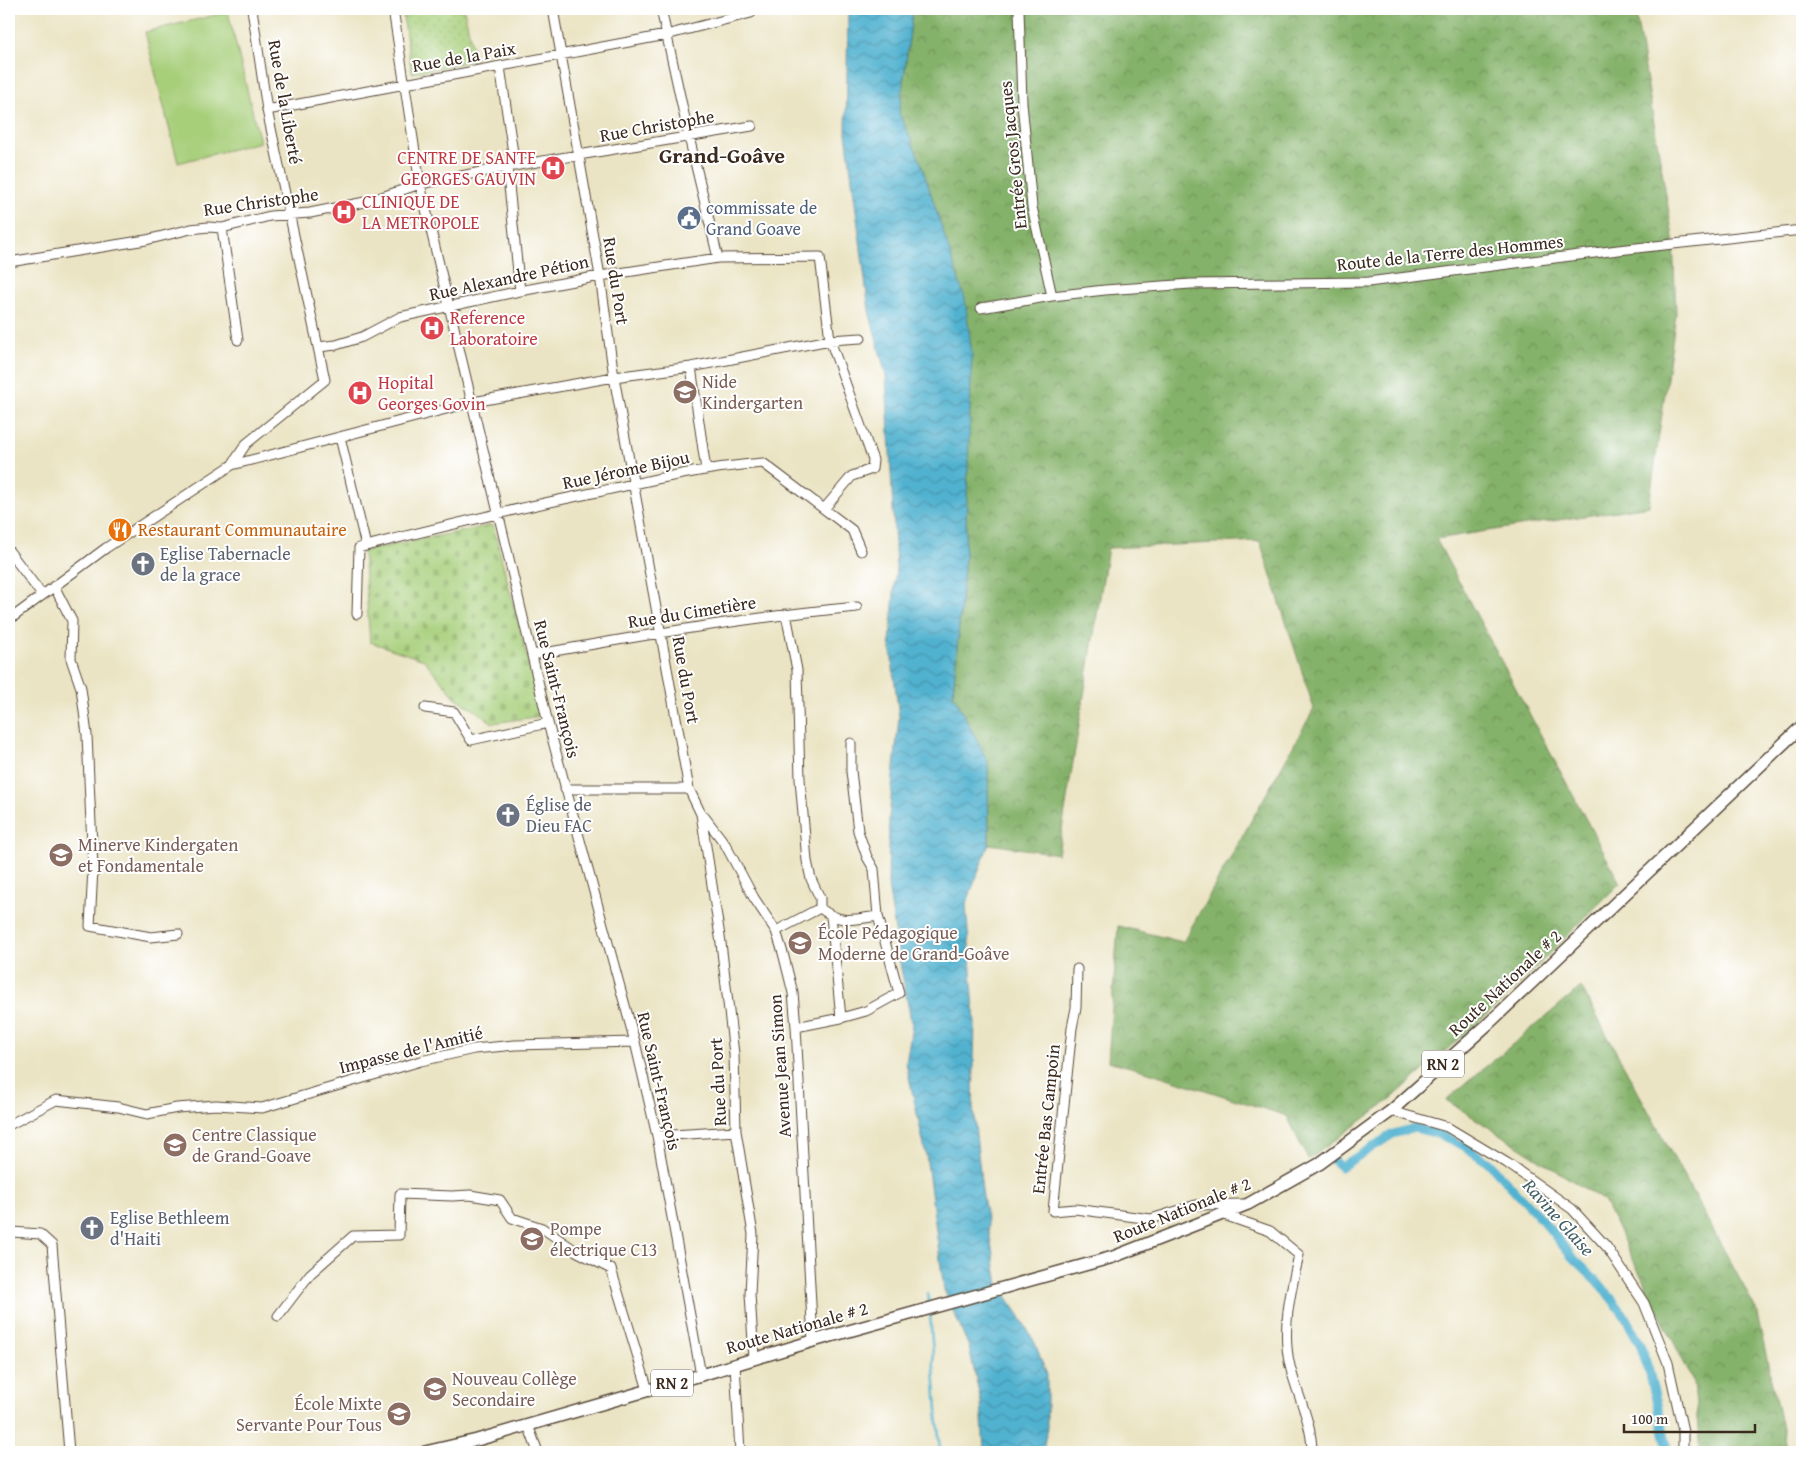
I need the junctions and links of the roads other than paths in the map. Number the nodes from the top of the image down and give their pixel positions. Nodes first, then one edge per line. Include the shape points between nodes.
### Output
1 (253, 9) edge
2 (393, 9) edge
3 (553, 9) edge
4 (661, 9) edge
5 (754, 9) edge
6 (1019, 9) edge
7 (666, 35) junction
8 (562, 56) junction
9 (500, 68) junction
10 (404, 83) junction
11 (267, 110) junction
12 (752, 126) dead end
13 (689, 137) junction
14 (580, 156) junction
15 (511, 167) junction
16 (420, 184) junction
17 (290, 215) junction
18 (222, 228) junction
19 (1802, 230) edge
20 (718, 258) junction
21 (9, 262) edge
22 (600, 276) junction
23 (520, 291) junction
24 (1052, 296) junction
25 (449, 307) junction
26 (981, 308) dead end
27 (861, 338) dead end
28 (238, 340) dead end
29 (830, 340) junction
30 (318, 347) junction
31 (690, 367) junction
32 (614, 377) junction
33 (473, 402) junction
34 (340, 437) junction
35 (232, 466) junction
36 (706, 470) junction
37 (635, 484) junction
38 (824, 510) junction
39 (498, 513) junction
40 (366, 546) junction
41 (9, 551) edge
42 (860, 551) dead end
43 (54, 586) junction
44 (42, 595) junction
45 (857, 607) dead end
46 (357, 614) dead end
47 (786, 614) junction
48 (9, 620) edge
49 (662, 632) junction
50 (532, 655) junction
51 (425, 708) dead end
52 (548, 723) junction
53 (1802, 726) edge
54 (851, 743) dead end
55 (565, 789) junction
56 (689, 789) junction
57 (701, 814) junction
58 (820, 908) junction
59 (831, 916) junction
60 (878, 916) junction
61 (776, 931) junction
62 (178, 934) dead end
63 (1077, 969) dead end
64 (841, 1018) junction
65 (796, 1027) junction
66 (635, 1042) junction
67 (1391, 1111) junction
68 (9, 1125) edge
69 (736, 1131) junction
70 (657, 1136) junction
71 (1248, 1204) junction
72 (1224, 1215) junction
73 (10, 1231) edge
74 (278, 1316) dead end
75 (813, 1341) junction
76 (754, 1358) junction
77 (735, 1364) junction
78 (701, 1375) junction
79 (648, 1390) junction
80 (528, 1425) junction
81 (69, 1452) edge
82 (425, 1452) edge
83 (538, 1452) edge
84 (740, 1452) edge
85 (1312, 1452) edge
86 (1683, 1452) edge

1 - 11 street, Rue de la Liberté
2 - 10 street, Rue Saint-François
3 - 8 street, Rue du Port
4 - 7 street
5 - 7 street, Rue de la Paix via 752,14
6 - 24 street, Entrée Gros Jacques via 1022,103 1032,207
7 - 8 street, Rue de la Paix
7 - 13 street
8 - 9 street, Rue de la Paix
8 - 14 street, Rue du Port
9 - 10 street, Rue de la Paix
9 - 15 street
10 - 11 street, Rue de la Paix
10 - 16 street, Rue Saint-François
11 - 17 street, Rue de la Liberté
12 - 13 street, Rue Christophe
13 - 14 street, Rue Christophe
13 - 20 street
14 - 15 street, Rue Christophe
14 - 22 street, Rue du Port
15 - 16 street, Rue Christophe
15 - 23 street
16 - 17 street, Rue Christophe via 370,201
16 - 25 street, Rue Saint-François
17 - 18 street, Rue Christophe via 270,216
17 - 30 street, Rue de la Liberté
18 - 21 street, Rue Christophe via 208,226 146,240
18 - 28 street
19 - 24 street, Route de la Terre des Hommes via 1368,282 1191,284
20 - 22 street, Rue Alexandre Pétion
20 - 29 street, Rue Alexandre Pétion via 820,257
22 - 23 street, Rue Alexandre Pétion
22 - 32 street, Rue du Port
23 - 25 street, Rue Alexandre Pétion
24 - 26 street, Route de la Terre des Hommes
25 - 30 street, Rue Alexandre Pétion via 400,317 362,337
25 - 33 street, Rue Saint-François
27 - 29 street
29 - 31 street
29 - 38 street via 873,460 872,469 852,476
30 - 35 street via 325,380 246,444
31 - 32 street
31 - 36 street
32 - 33 street
32 - 37 street, Rue du Port
33 - 34 street
33 - 39 street, Rue Saint-François
34 - 35 street
34 - 40 street
35 - 43 street
36 - 37 street, Rue Jérome Bijou
36 - 38 street, Rue Jérome Bijou via 763,463
37 - 39 street, Rue Jérome Bijou
37 - 49 street, Rue du Port
38 - 42 street, Rue Jérome Bijou via 852,530
39 - 40 street, Rue Jérome Bijou
39 - 50 street, Rue Saint-François
40 - 46 street via 360,548
41 - 44 street
43 - 44 street
43 - 62 street via 72,621 71,659 81,688 87,735 93,868 90,926 151,937
44 - 48 street
45 - 47 street, Rue du Cimetière
47 - 49 street, Rue du Cimetière
47 - 58 street via 797,670 801,797 807,861 820,898
49 - 50 street, Rue du Cimetière
49 - 56 street, Rue du Port
50 - 52 street, Rue Saint-François
51 - 52 street via 454,712 471,740
52 - 55 street, Rue Saint-François
53 - 67 main road, Route Nationale # 2 / RN 2 via 1487,1025
54 - 60 street via 858,831 874,869
55 - 56 street
55 - 66 street, Rue Saint-François
56 - 57 street, Rue du Port
57 - 61 street, Avenue Jean Simon via 725,844
57 - 69 street, Rue du Port via 734,1054
58 - 59 street
58 - 61 street
59 - 60 street via 843,920
59 - 64 street
60 - 64 street via 899,993 866,1011
61 - 65 street, Avenue Jean Simon via 784,953
63 - 71 street, Entrée Bas Campoin via 1053,1211 1075,1209 1151,1219 1196,1205
64 - 65 street
65 - 75 street, Avenue Jean Simon
66 - 68 street, Impasse de l'Amitié via 474,1048 262,1108 216,1105 147,1114 118,1107 56,1100
66 - 70 street, Rue Saint-François
67 - 71 main road, Route Nationale # 2 / RN 2 via 1319,1164
67 - 86 street via 1448,1127 1507,1163 1572,1209 1606,1246 1644,1303 1668,1363 1683,1431
69 - 70 street
69 - 76 street, Rue du Port via 752,1234 750,1294
70 - 78 street, Rue Saint-François
71 - 72 main road, Route Nationale # 2 / RN 2
72 - 75 main road, Route Nationale # 2 / RN 2 via 1113,1257
72 - 85 street via 1270,1232 1299,1255 1286,1333 1289,1365 1312,1436
73 - 81 street via 40,1234 52,1245
74 - 79 street via 310,1274 353,1236 399,1234 400,1194 470,1194 500,1200 512,1218 542,1228 611,1269
75 - 76 main road, Route Nationale # 2 / RN 2
76 - 77 main road, Route Nationale # 2 / RN 2
77 - 78 main road, Route Nationale # 2 / RN 2
77 - 84 street
78 - 79 main road, Route Nationale # 2 / RN 2
79 - 80 main road, Route Nationale # 2 / RN 2
80 - 82 main road, Route Nationale # 2 / RN 2
80 - 83 street

